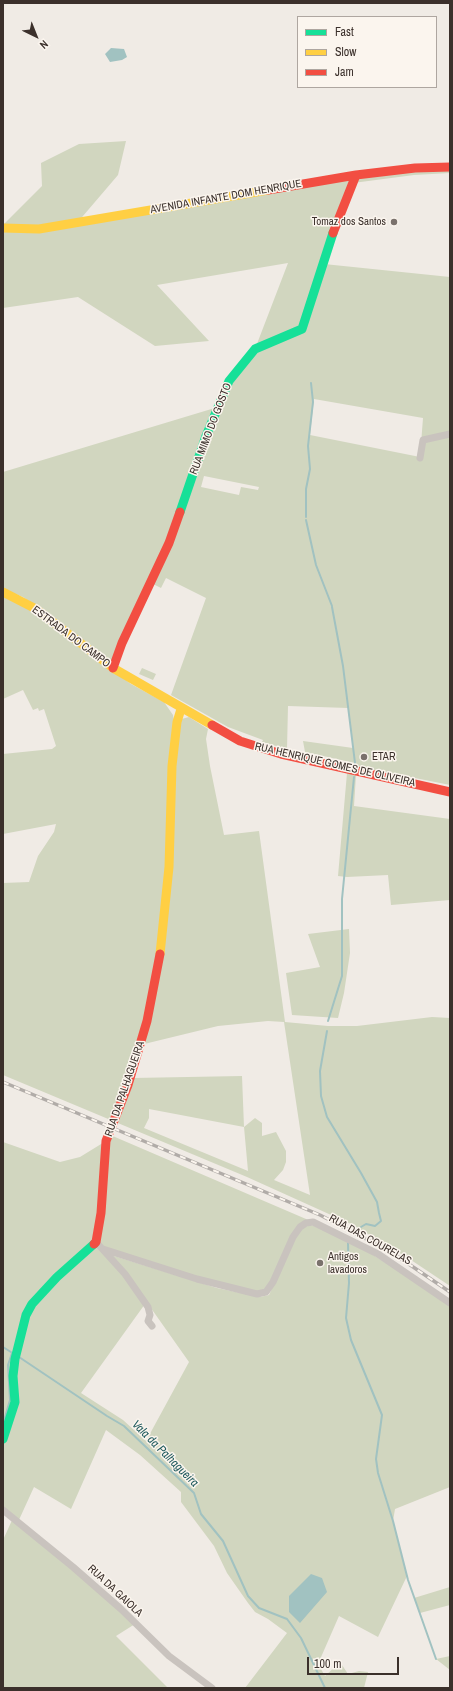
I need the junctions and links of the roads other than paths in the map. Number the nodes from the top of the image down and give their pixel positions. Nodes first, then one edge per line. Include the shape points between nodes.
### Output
1 (450, 167) edge
2 (356, 175) junction
3 (3, 228) edge
4 (450, 434) edge
5 (420, 458) dead end
6 (3, 592) edge
7 (113, 668) junction
8 (138, 684) joint
9 (181, 709) junction
10 (450, 792) edge
11 (96, 1242) junction
12 (104, 1249) junction
13 (450, 1303) edge
14 (152, 1326) dead end
15 (3, 1439) edge
16 (3, 1510) edge
17 (212, 1688) edge

1 - 2 street, AVENIDA INFANTE DOM HENRIQUE
2 - 3 street, AVENIDA INFANTE DOM HENRIQUE via 39,230
2 - 7 street, RUA MIMO DO GOSTO via 330,242 302,329 255,349 229,381 206,436 169,542
4 - 5 street via 423,440
6 - 7 street, ESTRADA DO CAMPO via 36,609
7 - 8 street, ESTRADA DO CAMPO
8 - 9 street, RUA HENRIQUE GOMES DE OLIVEIRA
9 - 10 street, RUA HENRIQUE GOMES DE OLIVEIRA via 240,741 267,750
9 - 11 street, RUA DA PALHAGUEIRA via 172,766 168,822 169,868 162,941 147,1021 128,1085 106,1141
11 - 12 street
11 - 15 street via 57,1277 32,1304 26,1315 13,1376 15,1402
12 - 13 street, RUA DAS COURELAS via 197,1279 257,1294 266,1292 273,1282 300,1227 314,1222 378,1254
12 - 14 street via 148,1307 148,1321
16 - 17 street, RUA DA GAIOLA via 82,1575 169,1656

